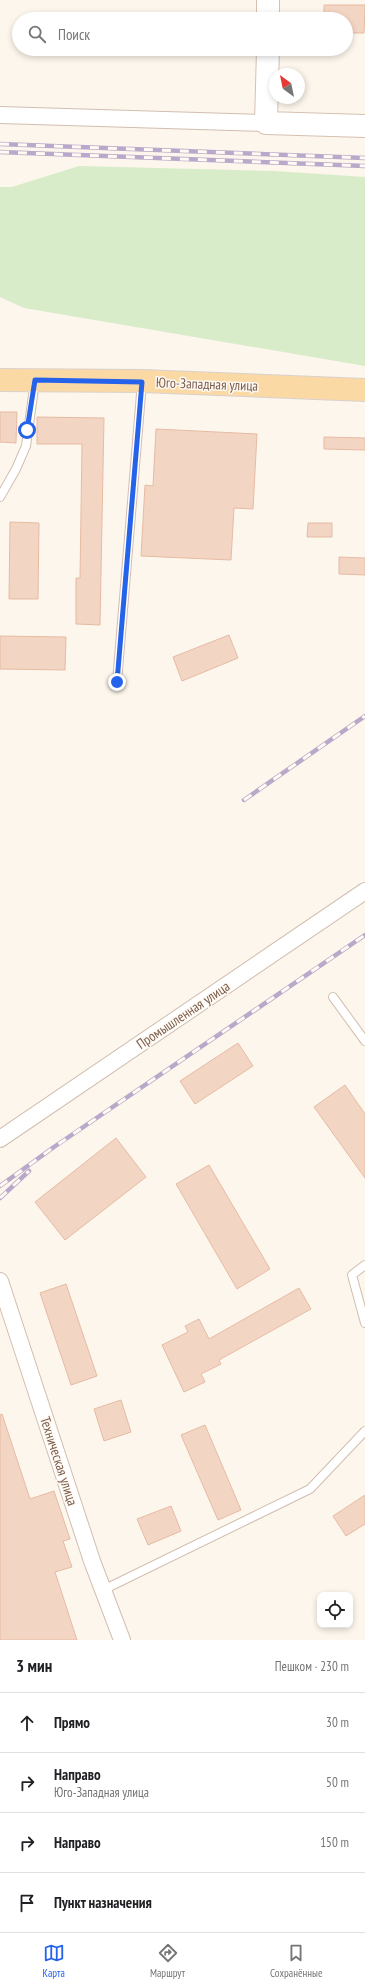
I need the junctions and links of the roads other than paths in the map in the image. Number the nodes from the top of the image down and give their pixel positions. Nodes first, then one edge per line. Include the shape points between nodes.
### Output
1 (268, 0) edge
2 (268, 12) edge
3 (268, 56) edge
4 (0, 115) edge
5 (266, 123) junction
6 (365, 126) edge
7 (0, 380) edge
8 (35, 380) junction
9 (142, 382) junction
10 (365, 390) edge
11 (0, 497) edge
12 (117, 682) dead end
13 (365, 891) edge
14 (333, 997) dead end
15 (365, 1041) edge
16 (0, 1139) edge
17 (365, 1265) edge
18 (0, 1281) edge
19 (365, 1323) edge
20 (365, 1431) edge
21 (103, 1590) junction
22 (122, 1640) edge

1 - 2 street
3 - 5 street
4 - 5 street
5 - 6 street
7 - 8 main road, Юго-Западная улица
8 - 9 main road, Юго-Западная улица
8 - 11 lane via 26,446
9 - 10 main road, Юго-Западная улица
9 - 12 lane
13 - 16 street, Промышленная улица
14 - 15 lane
17 - 19 lane via 352,1275
18 - 21 street, Техническая улица
20 - 21 lane via 310,1489
21 - 22 street, Техническая улица

